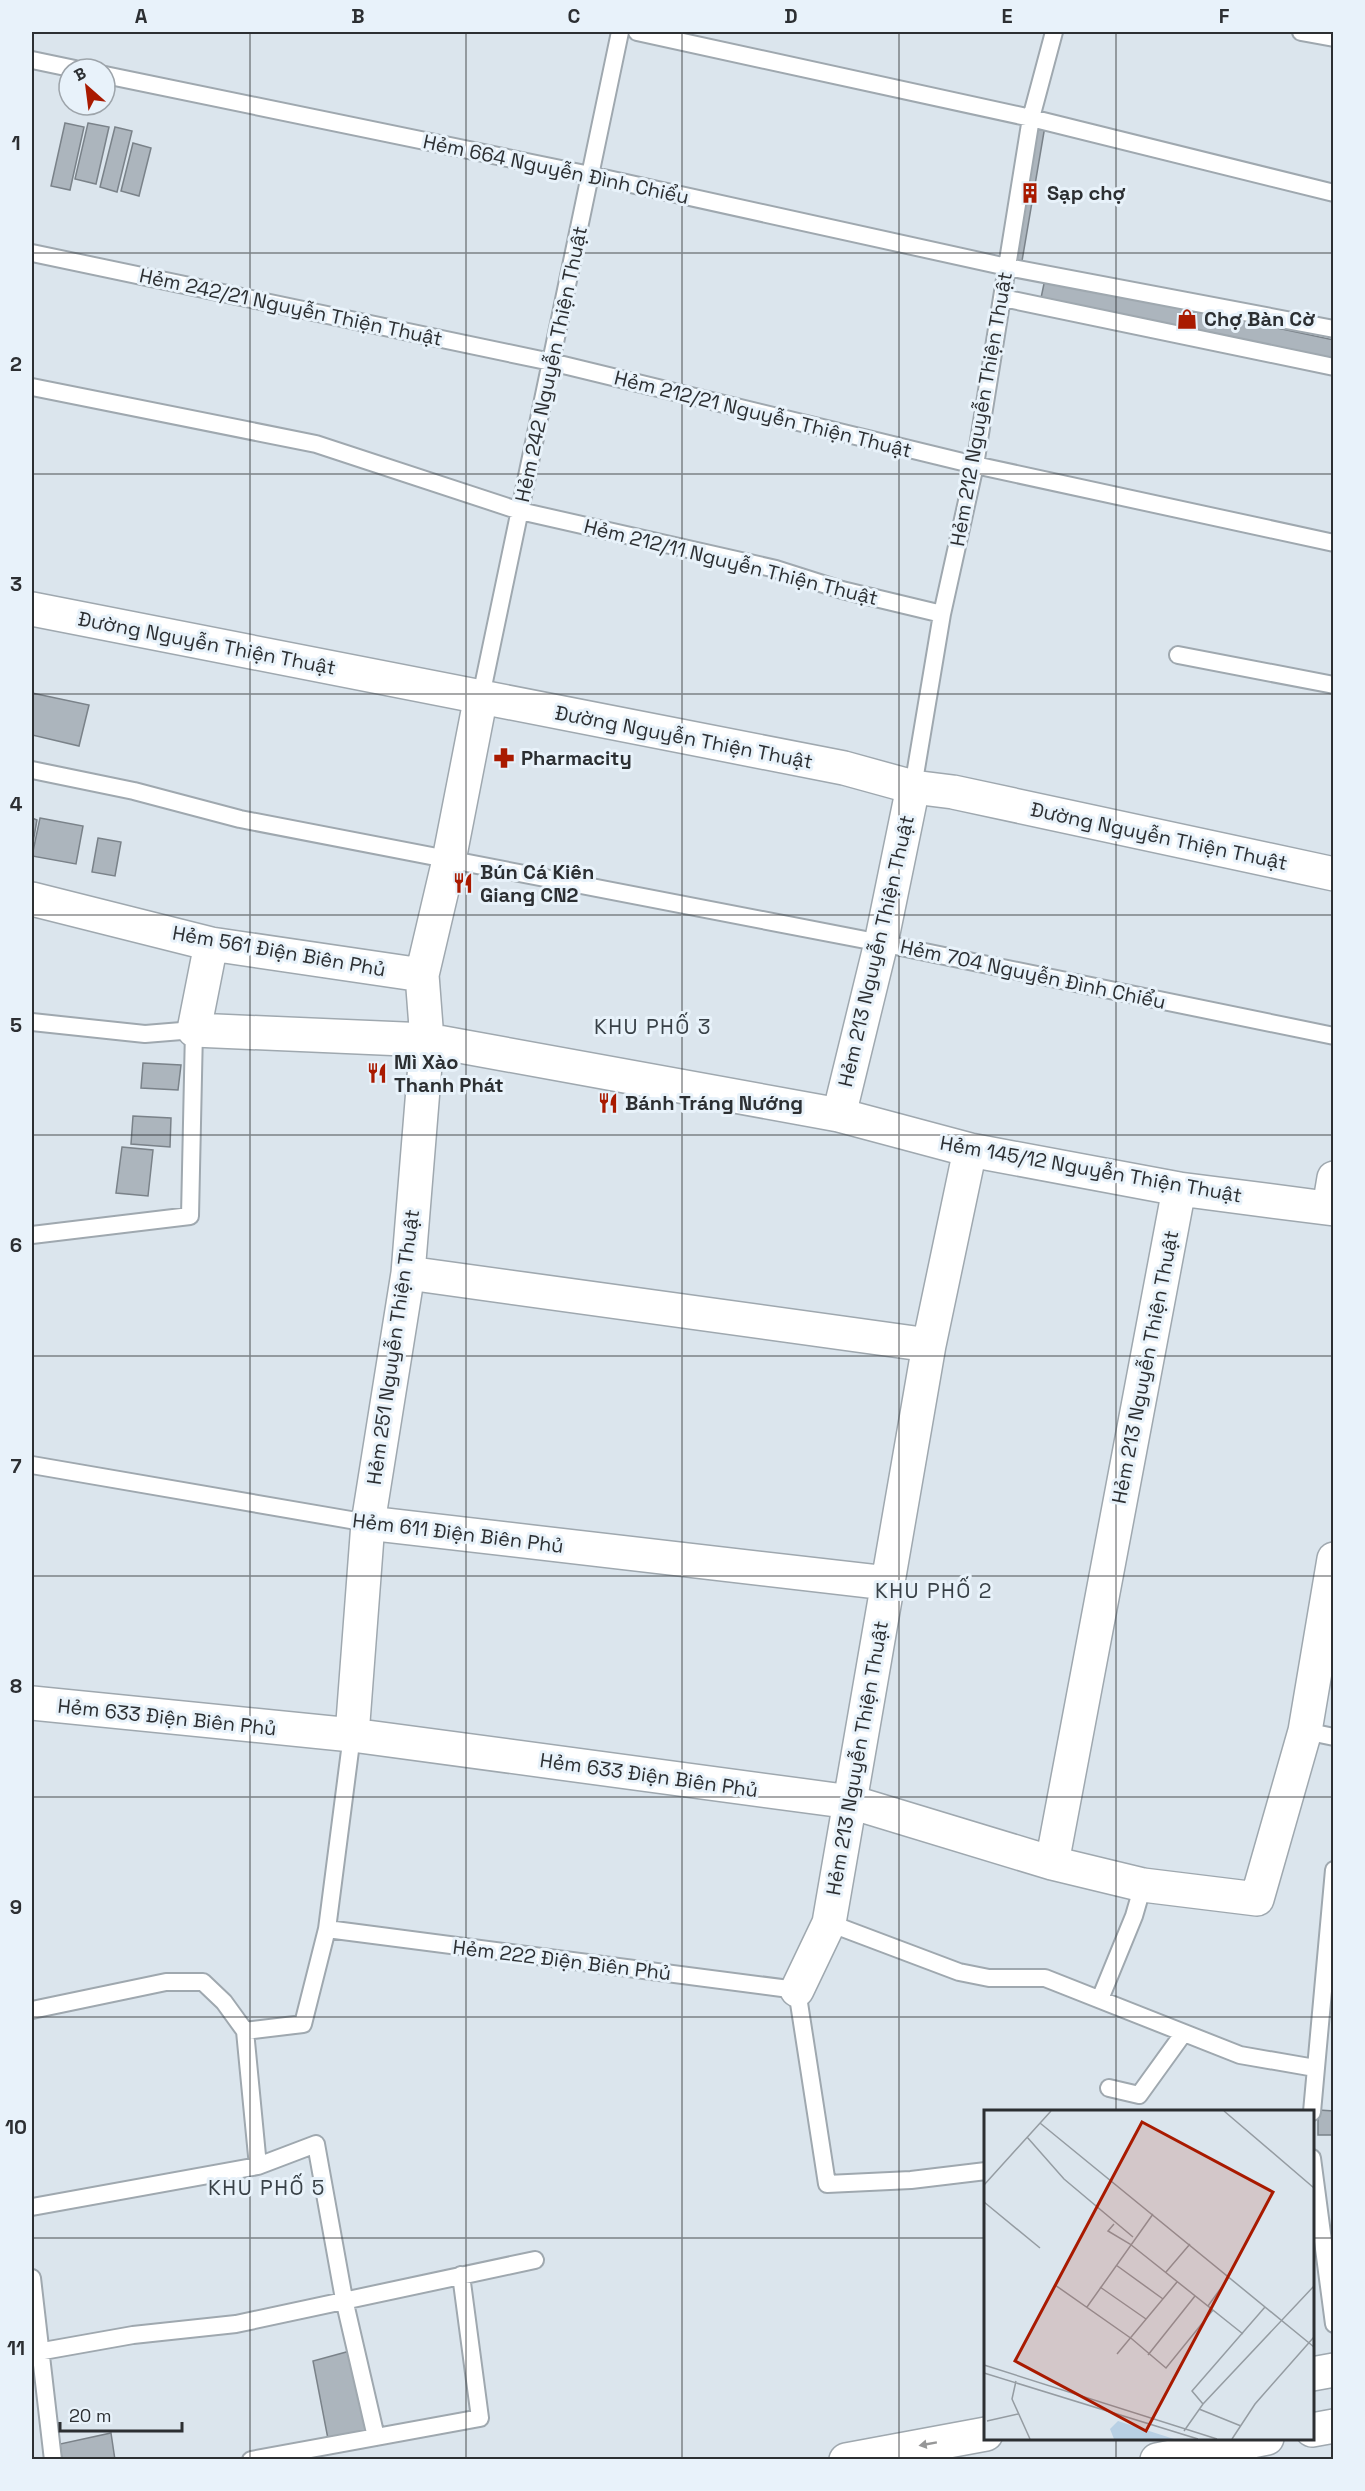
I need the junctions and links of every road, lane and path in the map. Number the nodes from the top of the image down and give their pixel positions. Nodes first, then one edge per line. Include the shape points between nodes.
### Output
1 (620, 32) edge
2 (637, 32) edge
3 (1054, 32) edge
4 (1301, 32) edge
5 (1334, 38) edge
6 (32, 60) edge
7 (57, 65) edge
8 (117, 77) edge
9 (1031, 118) junction
10 (590, 175) junction
11 (1334, 194) edge
12 (32, 253) edge
13 (1006, 267) junction
14 (1003, 298) junction
15 (1334, 329) edge
16 (551, 362) junction
17 (1334, 367) edge
18 (32, 387) edge
19 (975, 465) junction
20 (520, 510) junction
21 (1334, 543) edge
22 (32, 609) edge
23 (942, 614) junction
24 (1178, 655) dead end
25 (1334, 685) edge
26 (481, 696) junction
27 (32, 770) edge
28 (912, 787) junction
29 (449, 860) junction
30 (1334, 874) edge
31 (32, 898) edge
32 (881, 943) junction
33 (211, 944) junction
34 (422, 975) junction
35 (32, 1022) edge
36 (194, 1030) junction
37 (1334, 1036) edge
38 (427, 1040) junction
39 (839, 1115) junction
40 (970, 1150) junction
41 (1179, 1189) junction
42 (1332, 1198) edge
43 (32, 1235) edge
44 (408, 1273) junction
45 (929, 1345) junction
46 (32, 1466) edge
47 (368, 1523) junction
48 (1334, 1559) edge
49 (887, 1583) junction
50 (32, 1703) edge
51 (1319, 1734) edge
52 (352, 1735) junction
53 (851, 1802) junction
54 (1052, 1863) junction
55 (1334, 1870) edge
56 (1143, 1885) junction
57 (829, 1923) junction
58 (327, 1929) junction
59 (797, 1990) junction
60 (1100, 1999) junction
61 (32, 2010) edge
62 (245, 2031) junction
63 (1183, 2034) junction
64 (1315, 2068) junction
65 (1109, 2088) dead end
66 (1312, 2110) edge
67 (258, 2166) junction
68 (984, 2171) edge
69 (1314, 2173) edge
70 (32, 2207) edge
71 (535, 2260) dead end
72 (461, 2275) junction
73 (32, 2278) edge
74 (344, 2299) junction
75 (1334, 2324) edge
76 (36, 2351) edge
77 (1334, 2370) edge
78 (1314, 2374) edge
79 (1334, 2426) edge
80 (1314, 2430) edge
81 (984, 2434) edge
82 (376, 2437) junction
83 (1262, 2440) edge
84 (53, 2460) edge
85 (251, 2460) edge
86 (846, 2460) edge
87 (1157, 2460) edge

1 - 10 lane, Hẻm 242 Nguyễn Thiện Thuật
2 - 9 lane
3 - 9 lane, Hẻm 212 Nguyễn Thiện Thuật
4 - 5 lane
6 - 7 lane
8 - 10 lane, Hẻm 664 Nguyễn Ðình Chiểu
9 - 11 lane
9 - 13 lane, Hẻm 212 Nguyễn Thiện Thuật
10 - 13 lane, Hẻm 664 Nguyễn Ðình Chiểu
10 - 16 lane, Hẻm 242 Nguyễn Thiện Thuật
12 - 16 lane, Hẻm 242/21 Nguyễn Thiện Thuật
13 - 14 lane, Hẻm 212 Nguyễn Thiện Thuật
13 - 15 lane, Hẻm 664 Nguyễn Ðình Chiểu
14 - 17 lane
14 - 19 lane, Hẻm 212 Nguyễn Thiện Thuật
16 - 19 lane, Hẻm 212/21 Nguyễn Thiện Thuật
16 - 20 lane, Hẻm 242 Nguyễn Thiện Thuật
18 - 20 lane, Hẻm 212/11 Nguyễn Thiện Thuật via 316,444
19 - 21 lane, Hẻm 212/21 Nguyễn Thiện Thuật
19 - 23 lane, Hẻm 212 Nguyễn Thiện Thuật
20 - 23 lane, Hẻm 212/11 Nguyễn Thiện Thuật via 776,569 842,590
20 - 26 lane, Hẻm 242 Nguyễn Thiện Thuật
22 - 26 street, Đường Nguyễn Thiện Thuật
23 - 28 lane, Hẻm 212 Nguyễn Thiện Thuật
24 - 25 lane
26 - 28 street, Đường Nguyễn Thiện Thuật via 844,768
26 - 29 street, Hẻm 251 Nguyễn Thiện Thuật
27 - 29 lane, Hẻm 704 Nguyễn Đình Chiểu via 240,819
28 - 30 street, Đường Nguyễn Thiện Thuật via 953,792
28 - 32 street, Hẻm 213 Nguyễn Thiện Thuật
29 - 32 lane, Hẻm 704 Nguyễn Đình Chiểu
29 - 34 street, Hẻm 251 Nguyễn Thiện Thuật
31 - 33 street, Hẻm 561 Ðiện Biên Phủ
32 - 37 lane, Hẻm 704 Nguyễn Đình Chiểu
32 - 39 street, Hẻm 213 Nguyễn Thiện Thuật
33 - 34 street, Hẻm 561 Ðiện Biên Phủ
33 - 36 street
34 - 38 street, Hẻm 251 Nguyễn Thiện Thuật
35 - 36 lane, Hẻm 145/12 Nguyễn Thiện Thuật via 145,1034
36 - 38 street, Hẻm 145/12 Nguyễn Thiện Thuật
36 - 43 lane via 190,1216
38 - 39 street, Hẻm 145/12 Nguyễn Thiện Thuật
38 - 44 street, Hẻm 251 Nguyễn Thiện Thuật
39 - 40 street, Hẻm 145/12 Nguyễn Thiện Thuật
40 - 41 street, Hẻm 145/12 Nguyễn Thiện Thuật
40 - 45 street, Hẻm 213 Nguyễn Thiện Thuật
41 - 42 street, Hẻm 145/12 Nguyễn Thiện Thuật
41 - 54 street, Hẻm 213 Nguyễn Thiện Thuật
44 - 45 street
44 - 47 street, Hẻm 251 Nguyễn Thiện Thuật
45 - 49 street, Hẻm 213 Nguyễn Thiện Thuật
46 - 47 lane, Hẻm 611 Ðiện Biên Phủ
47 - 49 street, Hẻm 611 Ðiện Biên Phủ
47 - 52 street, Hẻm 251 Nguyễn Thiện Thuật
48 - 51 street
49 - 53 street, Hẻm 213 Nguyễn Thiện Thuật
50 - 52 street, Hẻm 633 Ðiện Biên Phủ
51 - 56 street, Hẻm 633 Ðiện Biên Phủ via 1257,1899
52 - 53 street, Hẻm 633 Ðiện Biên Phủ
52 - 58 lane, Hẻm 251 Nguyễn Thiện Thuật
53 - 54 street, Hẻm 633 Ðiện Biên Phủ
53 - 57 street, Hẻm 213 Nguyễn Thiện Thuật
54 - 56 street, Hẻm 633 Ðiện Biên Phủ
55 - 64 lane
56 - 60 lane
57 - 59 street, Hẻm 213 Nguyễn Thiện Thuật
57 - 60 lane via 959,1972 989,1978 1045,1978
58 - 59 lane, Hẻm 222 Ðiện Biên Phủ
58 - 62 lane, Hẻm 251 Nguyễn Thiện Thuật via 303,2024
59 - 68 lane via 827,2184
60 - 63 lane
61 - 62 lane via 166,1982 203,1982
62 - 67 lane
63 - 64 lane via 1240,2055
63 - 65 lane via 1139,2095
64 - 66 lane
67 - 70 lane
67 - 74 lane via 315,2144
69 - 75 lane
71 - 72 lane
72 - 74 lane
72 - 82 lane via 480,2418
73 - 76 lane
74 - 76 lane via 237,2324
74 - 82 lane
76 - 84 lane
77 - 78 street
79 - 80 street
81 -> 86 street
82 - 85 lane
83 - 87 street

